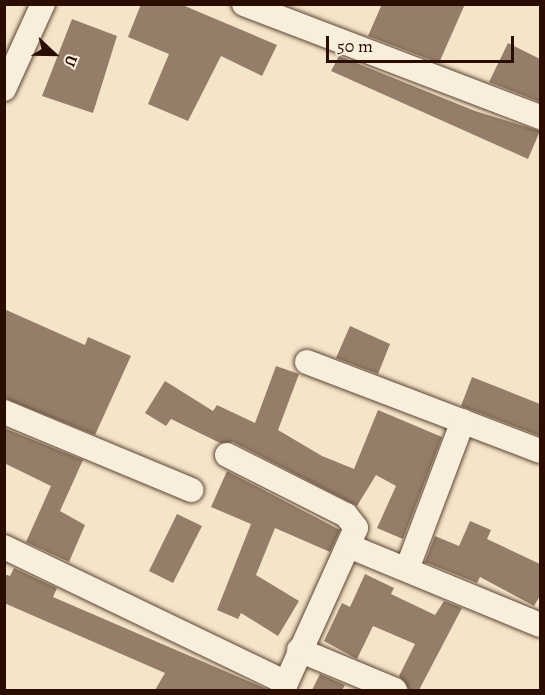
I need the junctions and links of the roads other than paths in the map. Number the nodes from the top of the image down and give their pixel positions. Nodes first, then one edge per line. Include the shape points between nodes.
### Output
1 (43, 4) edge
2 (244, 4) edge
3 (4, 89) edge
4 (540, 117) edge
5 (307, 362) dead end
6 (4, 412) edge
7 (463, 421) junction
8 (540, 451) edge
9 (227, 455) dead end
10 (191, 490) dead end
11 (4, 547) edge
12 (351, 547) junction
13 (407, 569) junction
14 (540, 625) edge
15 (299, 650) junction
16 (284, 687) edge
17 (395, 690) edge

1 - 3 street
2 - 4 street
5 - 7 street
6 - 10 street
7 - 8 street
7 - 13 street
9 - 12 street via 346,514 356,528
11 - 16 street
12 - 13 street
12 - 15 street
13 - 14 street
15 - 16 street
15 - 17 street

